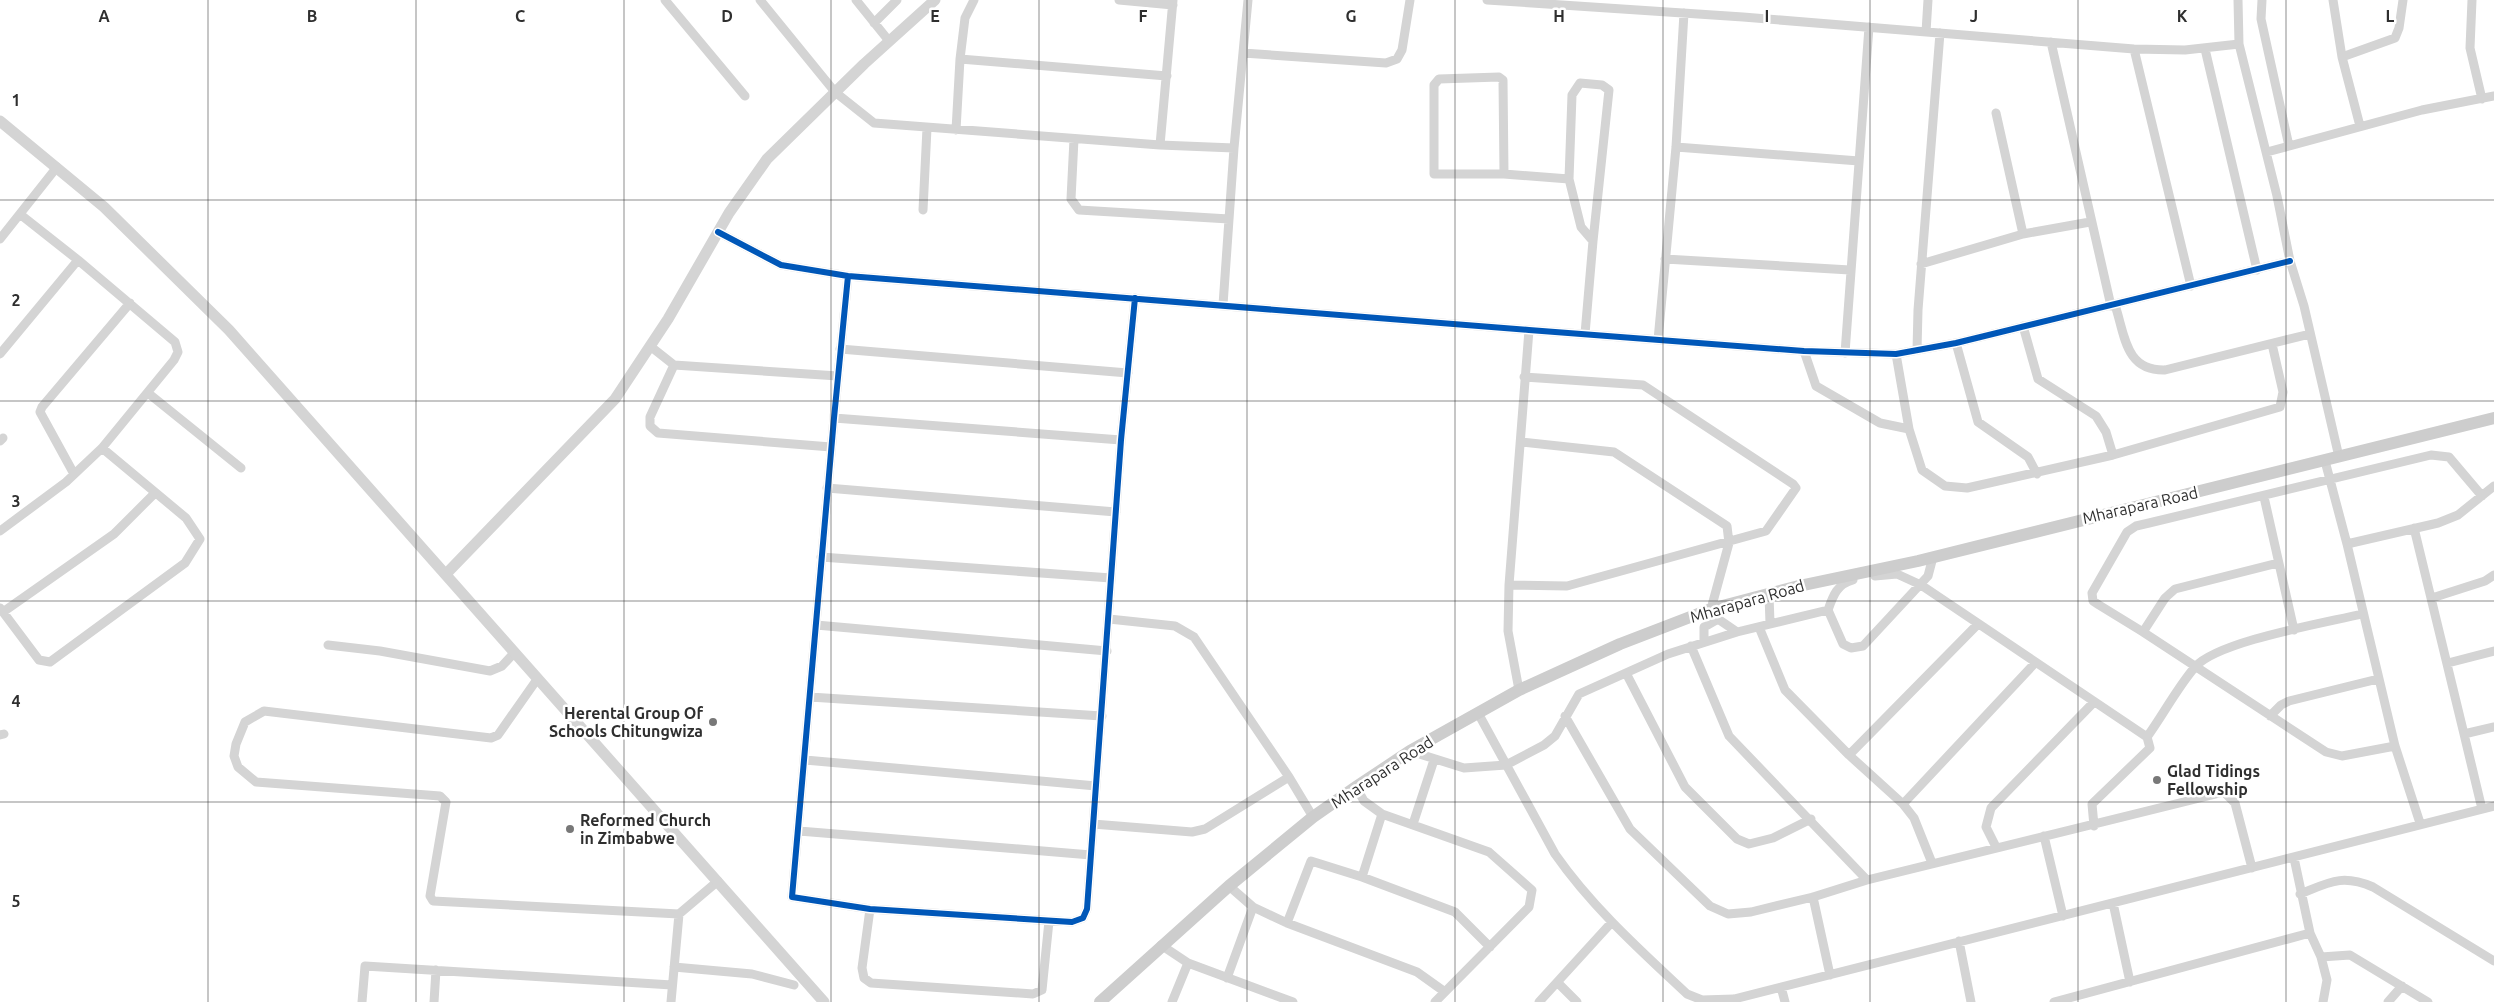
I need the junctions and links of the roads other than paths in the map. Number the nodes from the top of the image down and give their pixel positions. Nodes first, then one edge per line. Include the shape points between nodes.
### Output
1 (665, 0) edge
2 (760, 0) edge
3 (856, 0) edge
4 (898, 0) edge
5 (935, 0) edge
6 (974, 0) edge
7 (1119, 0) edge
8 (1248, 0) edge
9 (1410, 0) edge
10 (1487, 0) edge
11 (1928, 0) edge
12 (2238, 0) edge
13 (2262, 0) edge
14 (2333, 0) edge
15 (2403, 0) edge
16 (2472, 0) edge
17 (1550, 2) edge
18 (1173, 3) edge
19 (1626, 4) edge
20 (1684, 13) junction
21 (874, 23) junction
22 (1869, 27) junction
23 (1926, 32) junction
24 (1940, 33) junction
25 (889, 41) junction
26 (2051, 42) junction
27 (2239, 44) junction
28 (2134, 49) junction
29 (2205, 49) junction
30 (1243, 53) junction
31 (2342, 57) junction
32 (960, 59) junction
33 (1167, 76) junction
34 (835, 92) junction
35 (745, 96) dead end
36 (2494, 96) edge
37 (2482, 99) junction
38 (1996, 113) dead end
39 (0, 121) edge
40 (2360, 126) junction
41 (927, 128) junction
42 (956, 130) junction
43 (1074, 139) junction
44 (1160, 145) junction
45 (2289, 146) junction
46 (1676, 147) junction
47 (1234, 148) junction
48 (2267, 152) junction
49 (1859, 161) junction
50 (56, 167) junction
51 (1504, 174) junction
52 (1569, 179) junction
53 (923, 210) dead end
54 (21, 215) junction
55 (1229, 219) junction
56 (2090, 222) junction
57 (718, 232) junction
58 (2023, 234) junction
59 (1, 235) edge
60 (1593, 241) junction
61 (1665, 259) junction
62 (78, 260) junction
63 (2290, 261) junction
64 (1921, 264) junction
65 (1850, 270) junction
66 (2257, 270) junction
67 (848, 276) junction
68 (2191, 286) junction
69 (1135, 298) junction
70 (130, 303) junction
71 (1223, 305) junction
72 (2113, 305) junction
73 (2023, 326) junction
74 (1529, 330) junction
75 (1586, 334) junction
76 (2310, 334) junction
77 (1658, 340) junction
78 (1956, 343) junction
79 (2272, 344) junction
80 (650, 346) junction
81 (840, 349) junction
82 (1917, 350) junction
83 (1804, 351) junction
84 (1845, 353) junction
85 (0, 354) edge
86 (1896, 354) junction
87 (674, 365) junction
88 (1128, 373) junction
89 (838, 376) junction
90 (1524, 377) junction
91 (148, 393) junction
92 (834, 418) junction
93 (2494, 418) edge
94 (1909, 429) junction
95 (1121, 440) junction
96 (1521, 442) junction
97 (831, 447) junction
98 (102, 448) junction
99 (2113, 455) junction
100 (2339, 457) junction
101 (2325, 461) junction
102 (242, 468) dead end
103 (74, 474) junction
104 (2037, 474) junction
105 (2331, 480) junction
106 (2494, 486) edge
107 (827, 488) junction
108 (155, 493) junction
109 (2482, 496) junction
110 (2264, 497) junction
111 (1116, 512) junction
112 (2414, 528) junction
113 (0, 531) edge
114 (1728, 544) junction
115 (2347, 544) junction
116 (821, 557) junction
117 (1932, 557) junction
118 (2278, 563) junction
119 (446, 574) junction
120 (2494, 575) edge
121 (1112, 578) junction
122 (1509, 585) junction
123 (1921, 585) junction
124 (1769, 595) junction
125 (2432, 598) junction
126 (2, 610) edge
127 (1828, 610) junction
128 (1714, 614) junction
129 (2362, 614) junction
130 (1109, 620) junction
131 (1770, 623) junction
132 (1977, 624) junction
133 (816, 625) junction
134 (1759, 628) junction
135 (2294, 630) junction
136 (1737, 632) junction
137 (2143, 632) junction
138 (1704, 642) junction
139 (328, 645) dead end
140 (1691, 646) junction
141 (1107, 651) junction
142 (2494, 651) edge
143 (515, 652) junction
144 (2035, 663) junction
145 (2448, 663) junction
146 (2196, 666) junction
147 (1626, 673) junction
148 (538, 678) junction
149 (2378, 679) junction
150 (1519, 690) junction
151 (810, 696) junction
152 (2094, 702) junction
153 (1478, 713) junction
154 (1102, 716) junction
155 (1565, 716) junction
156 (2270, 716) junction
157 (2494, 727) edge
158 (2464, 734) junction
159 (2147, 737) junction
160 (2395, 746) junction
161 (1410, 751) junction
162 (1849, 755) junction
163 (805, 760) junction
164 (1434, 760) junction
165 (1506, 765) junction
166 (1289, 777) junction
167 (1096, 786) junction
168 (1356, 787) junction
169 (1903, 804) junction
170 (2494, 806) edge
171 (2482, 809) junction
172 (1382, 814) junction
173 (1313, 817) junction
174 (1811, 819) junction
175 (2420, 823) junction
176 (1093, 824) junction
177 (1414, 824) junction
178 (2094, 826) junction
179 (799, 831) junction
180 (2044, 836) junction
181 (1996, 847) junction
182 (1091, 855) junction
183 (2294, 858) junction
184 (1932, 863) junction
185 (2252, 868) junction
186 (1362, 877) junction
187 (1867, 880) junction
188 (718, 881) junction
189 (1229, 886) junction
190 (2300, 894) junction
191 (1813, 897) junction
192 (2113, 903) junction
193 (1253, 907) junction
194 (870, 909) junction
195 (679, 914) junction
196 (2063, 916) junction
197 (1048, 921) junction
198 (1612, 922) junction
199 (1287, 923) junction
200 (2310, 934) junction
201 (1959, 941) junction
202 (1161, 945) junction
203 (1490, 947) junction
204 (2321, 957) junction
205 (2494, 961) edge
206 (1188, 963) junction
207 (674, 967) junction
208 (436, 970) junction
209 (1830, 974) junction
210 (1227, 978) junction
211 (2130, 982) junction
212 (1558, 983) junction
213 (794, 984) dead end
214 (672, 985) junction
215 (2402, 986) junction
216 (1781, 987) junction
217 (2091, 991) junction
218 (1445, 992) junction
219 (362, 1002) edge
220 (434, 1002) edge
221 (671, 1002) edge
222 (824, 1002) edge
223 (1100, 1002) edge
224 (1172, 1002) edge
225 (1293, 1002) edge
226 (1435, 1002) edge
227 (1539, 1002) edge
228 (1577, 1002) edge
229 (1785, 1002) edge
230 (1971, 1002) edge
231 (2054, 1002) edge
232 (2081, 1002) edge
233 (2323, 1002) edge
234 (2388, 1002) edge
235 (2428, 1002) edge

1 - 35 street
2 - 34 street
3 - 21 street
4 - 21 street
5 - 25 street
6 - 32 street via 965,18
7 - 18 street
8 - 30 street
9 - 30 street via 1402,50 1397,59 1386,63
10 - 17 street
11 - 23 street
12 - 27 street
13 - 45 street via 2261,19
14 - 31 street
15 - 31 street via 2395,38
16 - 37 street via 2470,48
17 - 19 street
18 - 33 street
19 - 20 street
20 - 22 street
20 - 46 street
21 - 25 street
22 - 23 street
22 - 49 street
23 - 24 street
24 - 26 street
24 - 64 street
25 - 34 street
26 - 28 street
26 - 56 street
27 - 29 street
27 - 48 street
28 - 29 street
28 - 68 street
29 - 66 street
30 - 47 street
31 - 40 street
32 - 33 street
32 - 42 street
33 - 44 street
34 - 41 street via 874,123
34 - 57 street via 767,158
36 - 37 street
37 - 40 street
38 - 58 street
39 - 50 street
40 - 45 street
41 - 42 street
41 - 53 street
42 - 43 street
43 - 44 street
43 - 55 street via 1072,199 1079,210
44 - 47 street
45 - 48 street
46 - 49 street
46 - 61 street
47 - 55 street
48 - 63 street
49 - 65 street
50 - 54 street
50 - 119 street via 104,207 228,330
51 - 51 street via 1434,174 1434,85 1439,79 1499,77 1503,80
51 - 52 street
52 - 60 street via 1580,227
52 - 60 street via 1572,96 1580,83 1602,85 1609,90 1610,100
54 - 59 street
54 - 62 street
55 - 71 street
56 - 58 street
56 - 72 street
57 - 67 street via 781,265
57 - 80 street
58 - 64 street
60 - 75 street
61 - 65 street
61 - 77 street
62 - 70 street
62 - 85 street
63 - 66 street
63 - 76 street
64 - 82 street
65 - 84 street
66 - 68 street
67 - 69 street
67 - 81 street
68 - 72 street
69 - 71 street
69 - 88 street
70 - 91 street via 177,347 176,357
70 - 103 street via 40,412
71 - 74 street
72 - 73 street
72 - 79 street via 2131,355 2137,363 2155,370
73 - 78 street
73 - 99 street via 2038,379 2096,416 2106,432
74 - 75 street
74 - 90 street
75 - 77 street
76 - 79 street
76 - 100 street
77 - 83 street
78 - 82 street
78 - 104 street via 1978,422 2028,457
79 - 99 street via 2283,392 2280,407
80 - 87 street
80 - 119 street via 615,399
81 - 88 street
81 - 89 street
82 - 86 street
83 - 84 street
83 - 94 street via 1816,386 1880,423
84 - 86 street
86 - 94 street
87 - 89 street
87 - 97 street via 650,416 650,426 658,433
88 - 95 street
89 - 92 street
90 - 96 street
90 - 114 street via 1643,385 1793,484 1796,488 1766,531
91 - 98 street
91 - 102 street
92 - 95 street
92 - 97 street
93 - 100 main road, Mharapara Road
94 - 104 street via 1922,470 1945,486 1967,488
95 - 111 street
96 - 114 street via 1614,452 1727,526
96 - 122 street
97 - 107 street
98 - 103 street
98 - 108 street
99 - 104 street
100 - 101 main road, Mharapara Road
101 - 105 street
101 - 117 main road, Mharapara Road
103 - 113 street
105 - 109 street via 2441,455 2449,457
105 - 110 street
105 - 115 street
106 - 109 street
107 - 111 street
107 - 116 street
108 - 126 street via 114,534
108 - 126 street via 186,518 200,539 185,563 50,662 39,660
109 - 112 street via 2458,515
110 - 118 street
110 - 137 street via 2143,524 2127,532 2092,593 2093,601
111 - 121 street
112 - 115 street
112 - 125 street
114 - 122 street via 1566,586
114 - 128 street
115 - 129 street
116 - 121 street
116 - 133 street
117 - 123 street via 1928,576
117 - 124 main road, Mharapara Road
118 - 135 street
118 - 137 street via 2175,589 2165,598
119 - 143 street
120 - 125 street
121 - 130 street
122 - 150 street via 1508,632
123 - 127 street via 1897,574 1844,582 1833,594
123 - 127 street via 1863,646 1852,648 1843,644
123 - 132 street
124 - 128 main road, Mharapara Road
124 - 131 street
125 - 145 street
127 - 131 street
128 - 136 street
128 - 138 street via 1704,627
128 - 150 main road, Mharapara Road via 1620,644
129 - 135 street
129 - 149 street
130 - 141 street
130 - 166 street via 1175,626 1194,637
131 - 134 street
132 - 144 street
132 - 162 street
133 - 141 street
133 - 151 street
134 - 136 street
134 - 162 street via 1785,690
135 - 146 street via 2228,647
136 - 138 street
137 - 146 street
138 - 140 street
139 - 143 street via 490,671 502,666
140 - 147 street
140 - 174 street via 1729,736
141 - 154 street
142 - 145 street
143 - 148 street
144 - 152 street
144 - 169 street
145 - 158 street
146 - 156 street
146 - 159 street
147 - 155 street via 1579,694
147 - 174 street via 1685,787 1737,839 1749,844 1773,838
148 - 188 street
148 - 195 street via 498,735 491,738 264,711 246,722 234,756 238,767 256,782 440,796 446,802 430,896 433,901
149 - 156 street via 2289,701
149 - 160 street
150 - 153 main road, Mharapara Road
151 - 154 street
151 - 163 street
152 - 159 street
152 - 181 street via 1991,808 1986,827
153 - 161 main road, Mharapara Road
153 - 165 street
154 - 167 street
155 - 165 street via 1555,736
155 - 191 street via 1630,829 1710,906 1728,914 1751,912
156 - 160 street via 2326,752 2336,755
157 - 158 street
158 - 171 street
159 - 178 street via 2150,748 2092,804
160 - 175 street
161 - 164 street
161 - 168 main road, Mharapara Road
162 - 169 street
163 - 167 street
163 - 179 street
164 - 165 street via 1464,768
164 - 177 street
165 - 198 street via 1555,854
166 - 173 street
166 - 176 street via 1205,829 1192,832
167 - 176 street
168 - 172 street via 1364,800
168 - 173 main road, Mharapara Road
169 - 184 street via 1914,818
170 - 171 street
171 - 175 street
172 - 177 street
172 - 186 street
173 - 189 main road, Mharapara Road
174 - 187 street
175 - 183 street
176 - 182 street
177 - 203 street via 1490,852 1532,890 1529,907
178 - 180 street
178 - 185 street via 2224,792 2235,803
179 - 182 street
179 - 194 street via 792,896
180 - 181 street
180 - 196 street
181 - 184 street
182 - 197 street via 1087,909 1083,918 1072,922
183 - 185 street
183 - 190 street
184 - 187 street
185 - 192 street
186 - 199 street via 1311,861
186 - 203 street via 1456,912
187 - 191 street
188 - 195 street
188 - 222 street
189 - 193 street
189 - 202 main road, Mharapara Road
190 - 200 street
190 - 205 street via 2336,880 2359,881
191 - 209 street
192 - 196 street
192 - 211 street
193 - 199 street
193 - 210 street
194 - 197 street
194 - 197 street via 862,968 864,978 871,983 1033,994 1042,990
195 - 207 street
196 - 201 street
198 - 212 street
198 - 216 street via 1687,994 1702,1000 1734,999
199 - 218 street via 1417,972
200 - 204 street
200 - 211 street
201 - 209 street
201 - 230 street
202 - 206 street
202 - 223 main road, Mharapara Road
203 - 218 street
204 - 215 street via 2350,955
204 - 233 street via 2327,980
206 - 210 street
206 - 224 street
207 - 213 street via 752,974
207 - 214 street
208 - 214 street
208 - 219 street via 365,966
208 - 220 street
209 - 216 street
210 - 225 street
211 - 217 street
212 - 227 street
212 - 228 street
214 - 221 street
215 - 234 street
215 - 235 street
216 - 229 street
217 - 231 street
217 - 232 street
218 - 226 street

